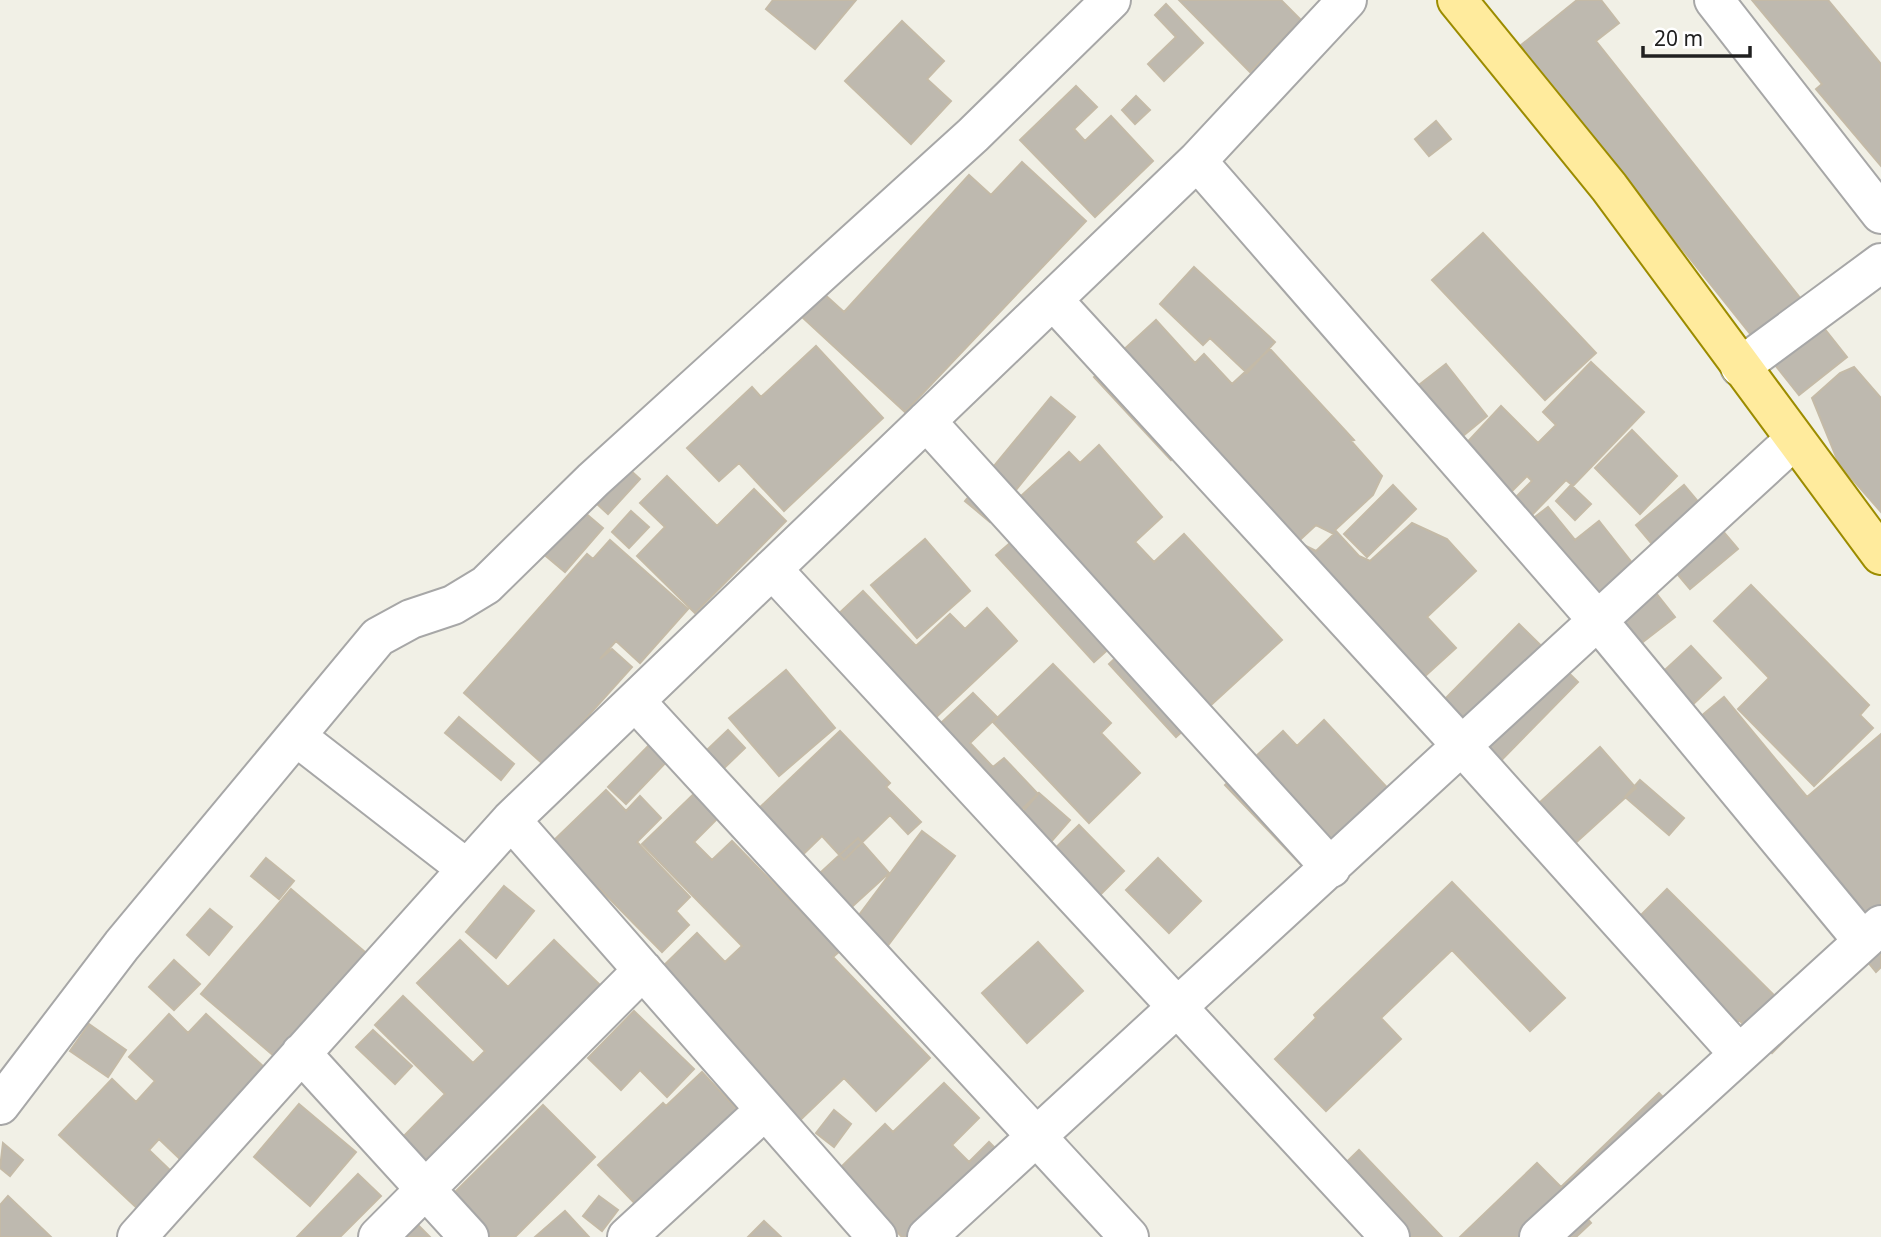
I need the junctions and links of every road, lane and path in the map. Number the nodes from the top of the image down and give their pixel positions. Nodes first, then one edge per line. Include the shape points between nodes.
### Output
1 (1111, 0) edge
2 (1347, 0) edge
3 (1457, 0) edge
4 (1714, 0) edge
5 (1198, 161) junction
6 (1881, 214) edge
7 (1881, 263) edge
8 (1053, 300) junction
9 (1740, 367) junction
10 (926, 421) junction
11 (1794, 440) junction
12 (1881, 555) edge
13 (772, 569) junction
14 (1600, 622) junction
15 (635, 701) junction
16 (297, 737) junction
17 (1463, 747) junction
18 (511, 820) junction
19 (1331, 868) junction
20 (467, 869) junction
21 (1872, 933) edge
22 (643, 970) junction
23 (1178, 1008) junction
24 (302, 1053) junction
25 (1739, 1054) junction
26 (0, 1105) edge
27 (765, 1110) junction
28 (1036, 1138) junction
29 (426, 1190) junction
30 (1541, 1236) edge
31 (137, 1237) edge
32 (378, 1237) edge
33 (469, 1237) edge
34 (626, 1237) edge
35 (877, 1237) edge
36 (927, 1237) edge
37 (1129, 1237) edge
38 (1390, 1237) edge

1 - 16 street via 972,135 593,480 486,585 453,605 411,619 378,637
2 - 5 street
3 - 9 main road via 1609,187
4 - 6 street
5 - 8 street
5 - 14 street
7 - 9 street
8 - 10 street
8 - 17 street
9 - 11 main road
10 - 13 street
10 - 19 street
11 - 12 main road
11 - 14 street
13 - 15 street
13 - 23 street
14 - 17 street
14 - 21 street
15 - 18 street
15 - 28 street
16 - 20 street
16 - 26 street via 122,945
17 - 19 street
17 - 25 street
18 - 20 street
18 - 22 street
19 - 23 street
20 - 24 street
21 - 25 street
22 - 27 street
22 - 29 street
23 - 28 street
23 - 38 street
24 - 29 street
24 - 31 street
25 - 30 street
27 - 34 street
27 - 35 street
28 - 36 street
28 - 37 street
29 - 32 street
29 - 33 street

